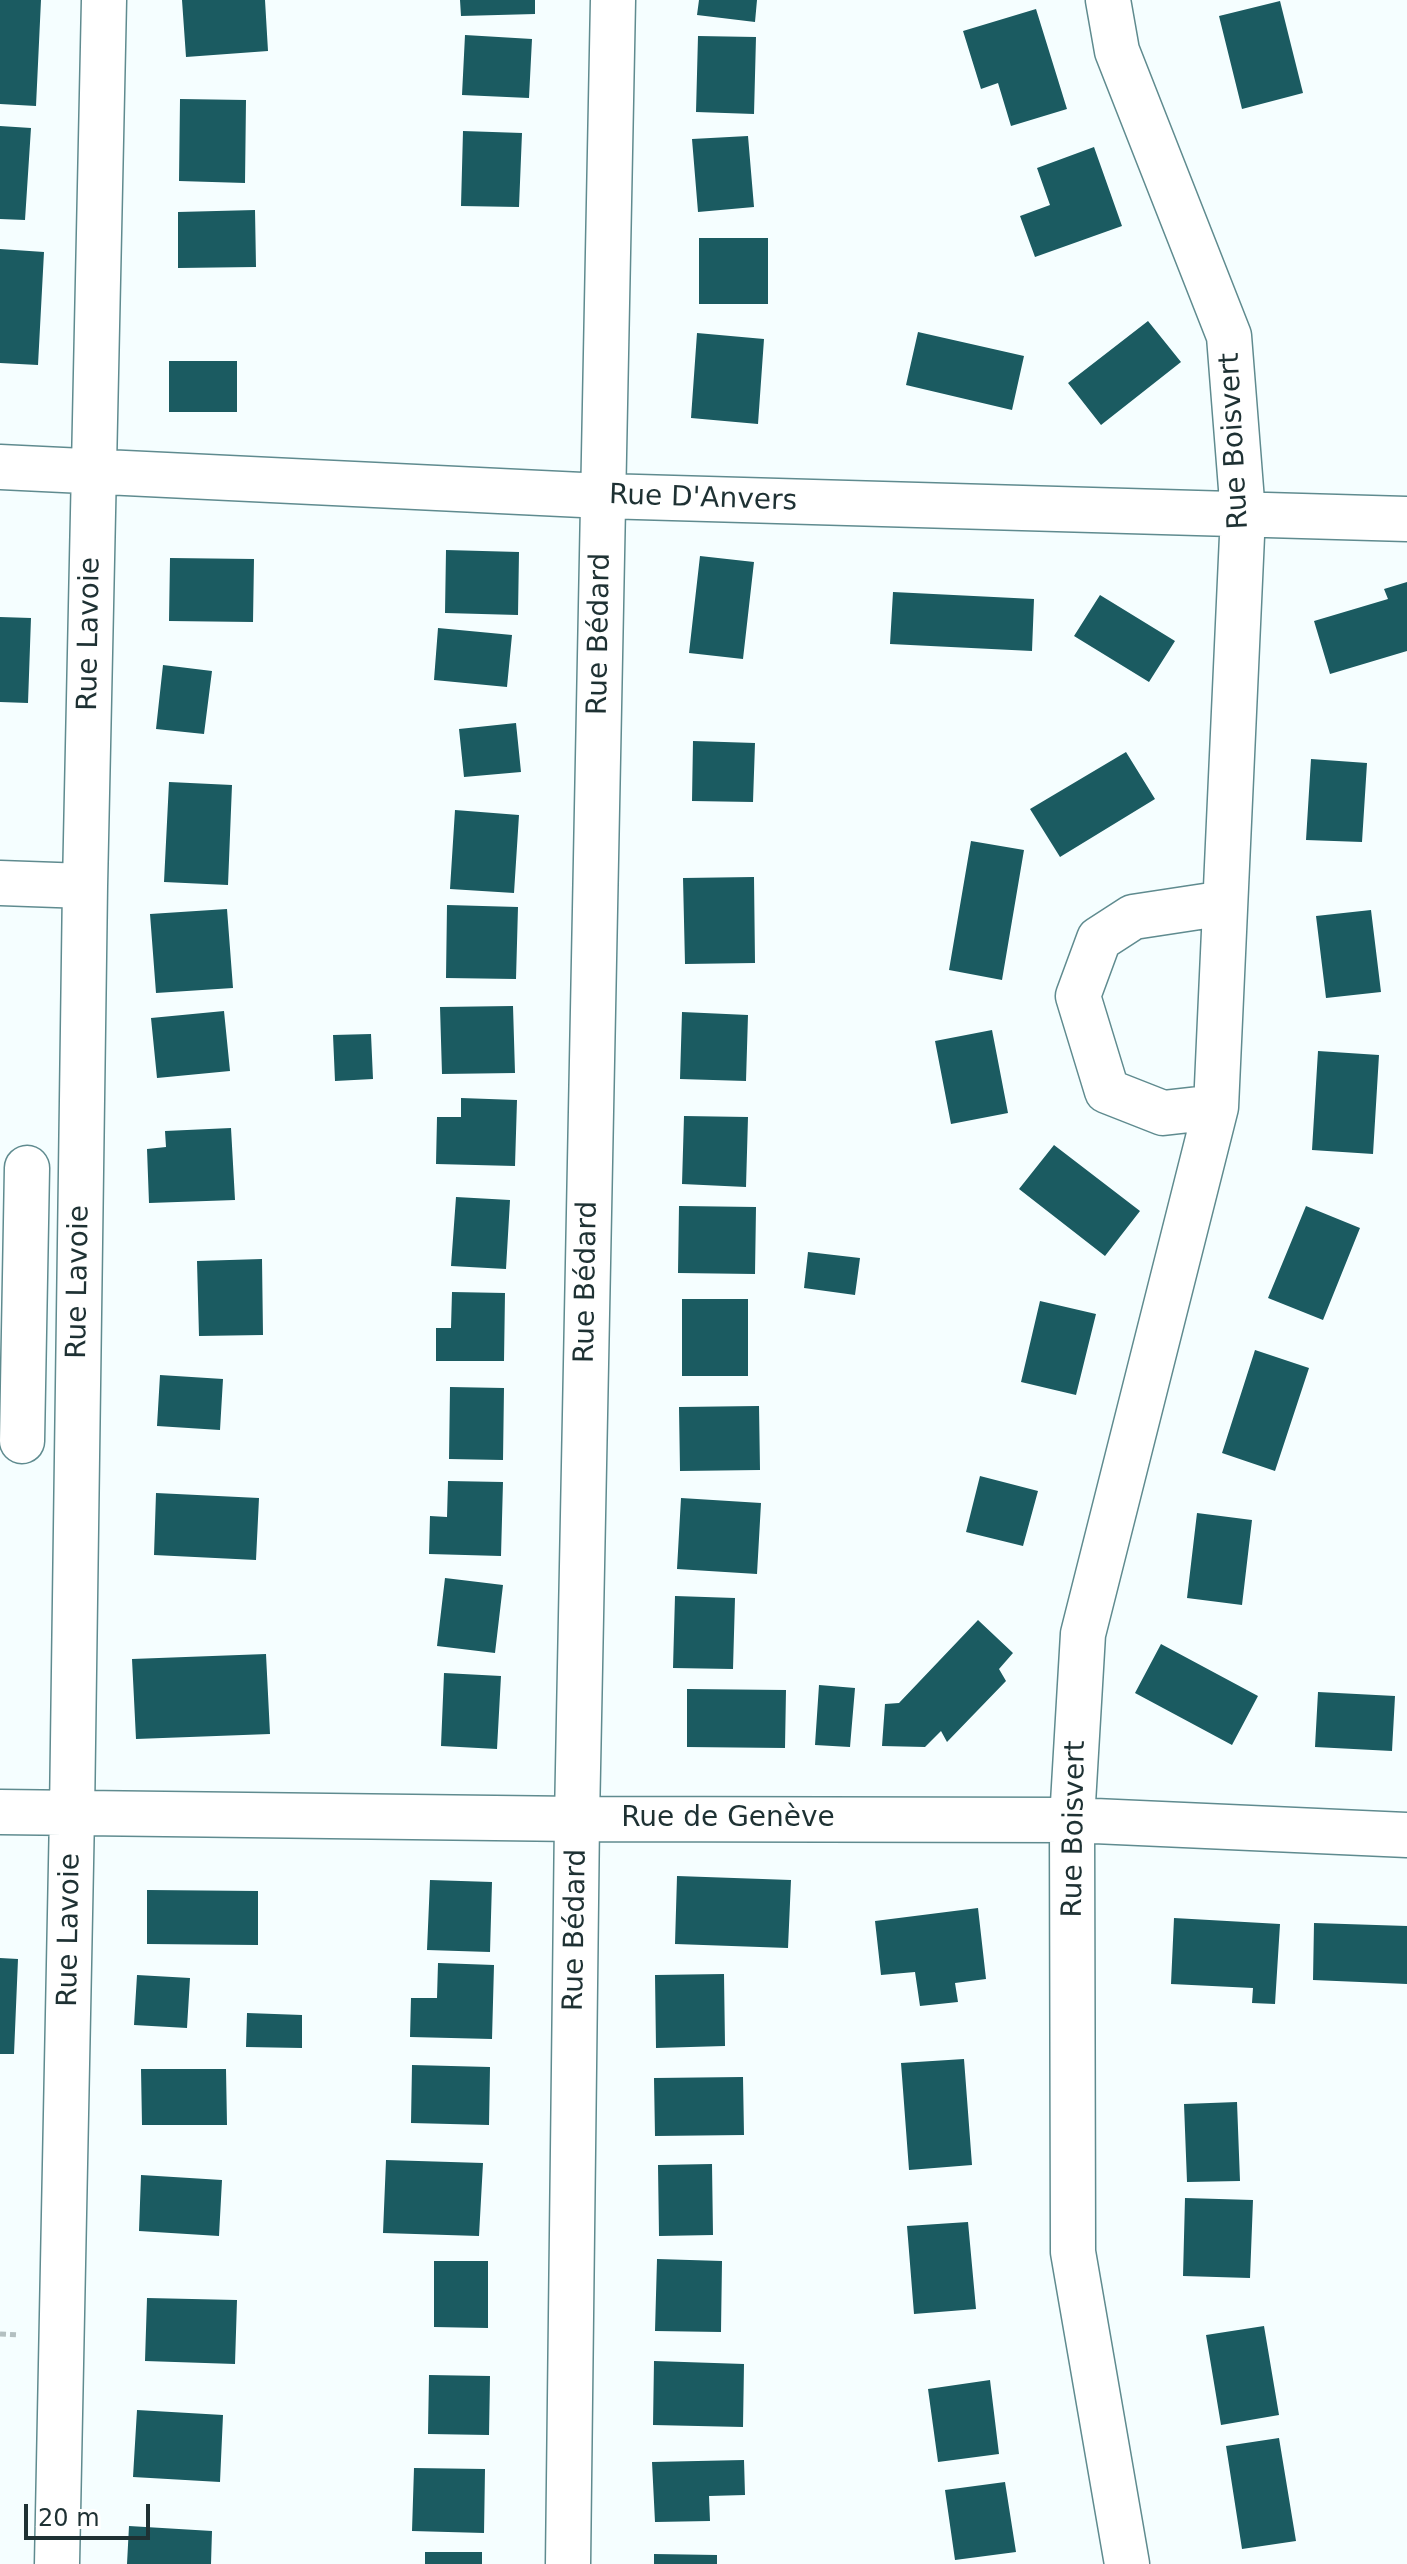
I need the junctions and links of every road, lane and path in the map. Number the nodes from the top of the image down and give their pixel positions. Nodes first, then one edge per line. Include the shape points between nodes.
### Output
1 (104, 0) edge
2 (613, 0) edge
3 (1108, 0) edge
4 (0, 467) edge
5 (94, 471) junction
6 (603, 496) junction
7 (1243, 514) junction
8 (1407, 519) edge
9 (0, 883) edge
10 (85, 886) junction
11 (1225, 903) junction
12 (1216, 1107) junction
13 (27, 1168) dead end
14 (22, 1441) dead end
15 (0, 1812) edge
16 (72, 1814) junction
17 (577, 1819) junction
18 (1072, 1820) junction
19 (1407, 1835) edge
20 (57, 2564) edge
21 (568, 2564) edge
22 (1127, 2564) edge

1 - 5 street, Rue Lavoie
2 - 6 street, Rue Bédard
3 - 7 street, Rue Boisvert via 1117,51 1229,336
4 - 5 street, Rue D'Anvers
5 - 6 street, Rue D'Anvers
5 - 10 street, Rue Lavoie
6 - 7 street, Rue D'Anvers
6 - 17 street, Rue Bédard
7 - 8 street, Rue D'Anvers
7 - 11 street, Rue Boisvert
9 - 10 street
10 - 16 street, Rue Lavoie
11 - 12 street, Rue Boisvert
11 - 12 street via 1133,917 1099,939 1078,996 1107,1091 1163,1113
12 - 18 street, Rue Boisvert via 1083,1634
13 - 14 street
15 - 16 street, Rue de Genève
16 - 17 street, Rue de Genève
16 - 20 street, Rue Lavoie
17 - 18 street, Rue de Genève
17 - 21 street, Rue Bédard
18 - 19 street, Rue de Genève
18 - 22 street, Rue Boisvert via 1073,2252

